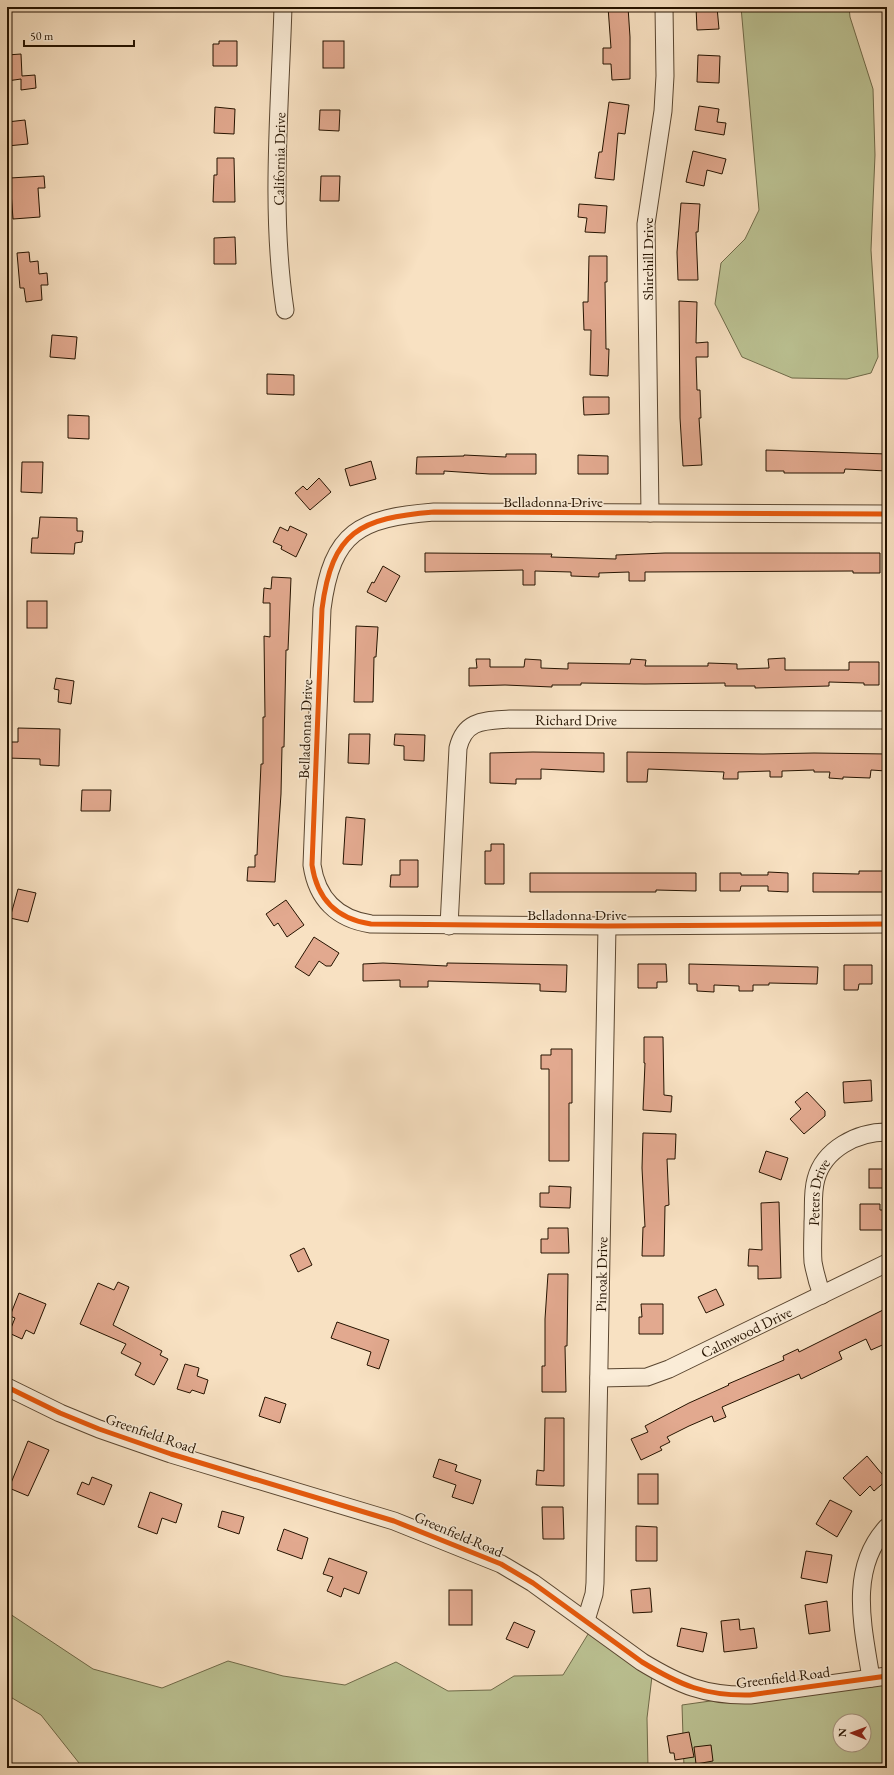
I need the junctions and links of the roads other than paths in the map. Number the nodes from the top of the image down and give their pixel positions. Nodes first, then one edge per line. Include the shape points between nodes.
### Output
1 (283, 7) edge
2 (664, 7) edge
3 (286, 310) dead end
4 (650, 513) junction
5 (887, 514) edge
6 (887, 720) edge
7 (887, 924) edge
8 (449, 926) junction
9 (607, 926) junction
10 (887, 1132) edge
11 (887, 1263) edge
12 (822, 1295) junction
13 (599, 1378) junction
14 (7, 1386) edge
15 (887, 1527) edge
16 (586, 1620) junction
17 (879, 1677) edge

1 - 3 street, California Drive via 278,231
2 - 4 street, Shirehill Drive via 663,111 646,224
4 - 5 street, Belladonna Drive
4 - 8 street, Belladonna Drive via 408,514 385,518 362,528 337,554 326,581 322,609 312,851 317,887 341,914 362,923
6 - 8 street, Richard Drive via 510,719 488,720 472,725 462,736 457,758
7 - 9 street, Belladonna Drive
8 - 9 street, Belladonna Drive
9 - 13 street, Pinoak Drive
10 - 12 street, Peters Drive via 864,1134 841,1145 829,1156 816,1179 813,1194 813,1261
11 - 12 street, Calmwood Drive
12 - 13 street, Calmwood Drive via 669,1369 647,1377
13 - 16 street, Pinoak Drive via 595,1583
14 - 16 street, Greenfield Road via 67,1416 170,1454 367,1512 431,1535 501,1564
15 - 17 street via 880,1534 866,1562 862,1578 861,1605
16 - 17 street, Greenfield Road via 660,1673 692,1689 709,1693 729,1696 750,1695

